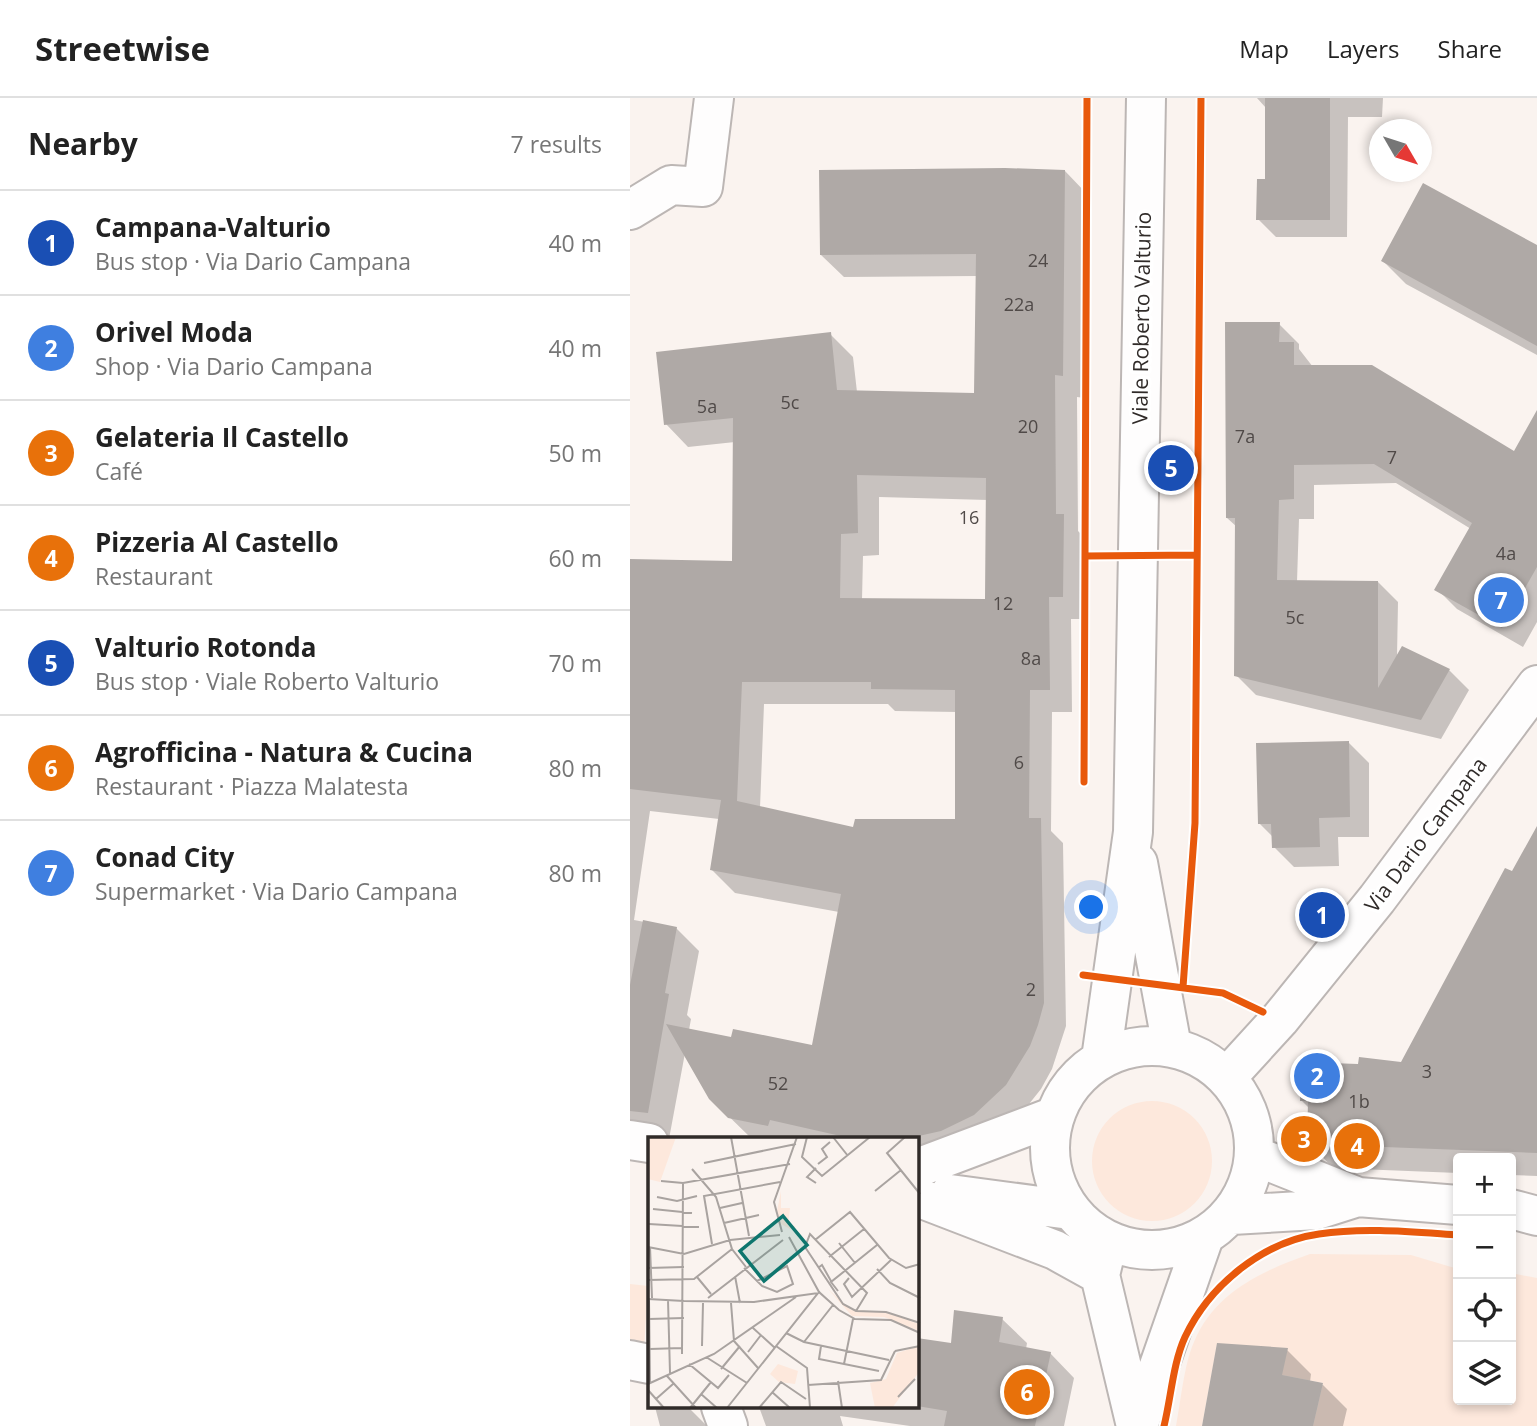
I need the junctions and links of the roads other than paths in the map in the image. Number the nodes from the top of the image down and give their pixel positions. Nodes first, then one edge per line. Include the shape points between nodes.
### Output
1 (714, 98) edge
2 (1146, 98) edge
3 (630, 210) edge
4 (1537, 685) edge
5 (1133, 832) junction
6 (1172, 1047) junction
7 (1101, 1059) junction
8 (1227, 1077) junction
9 (1055, 1116) junction
10 (630, 1140) edge
11 (648, 1143) edge
12 (1255, 1156) junction
13 (919, 1167) edge
14 (919, 1189) edge
15 (1358, 1197) junction
16 (919, 1198) edge
17 (1453, 1205) edge
18 (1070, 1210) junction
19 (1516, 1210) edge
20 (1537, 1216) edge
21 (1218, 1226) junction
22 (1104, 1258) junction
23 (630, 1360) edge
24 (648, 1364) edge
25 (721, 1408) edge
26 (728, 1426) edge
27 (1137, 1426) edge

1 - 3 street via 703,187 671,185
2 - 5 street, Viale Roberto Valturio
4 - 8 street, Via Dario Campana via 1377,900
5 - 6 street, Viale Roberto Valturio
5 - 7 street, Viale Roberto Valturio
6 - 7 street via 1148,1045
6 - 8 street via 1196,1055
7 - 9 street via 1081,1074
8 - 12 street via 1247,1107
9 - 13 street
9 - 18 street via 1051,1165
10 - 11 street
12 - 15 street
12 - 21 street via 1250,1180
14 - 18 street
15 - 17 street
15 - 21 street via 1317,1210
16 - 22 street via 1055,1250
18 - 22 street via 1088,1229
19 - 20 street
21 - 22 street via 1181,1247 1133,1249
21 - 27 street
22 - 27 street
23 - 24 street
25 - 26 street

